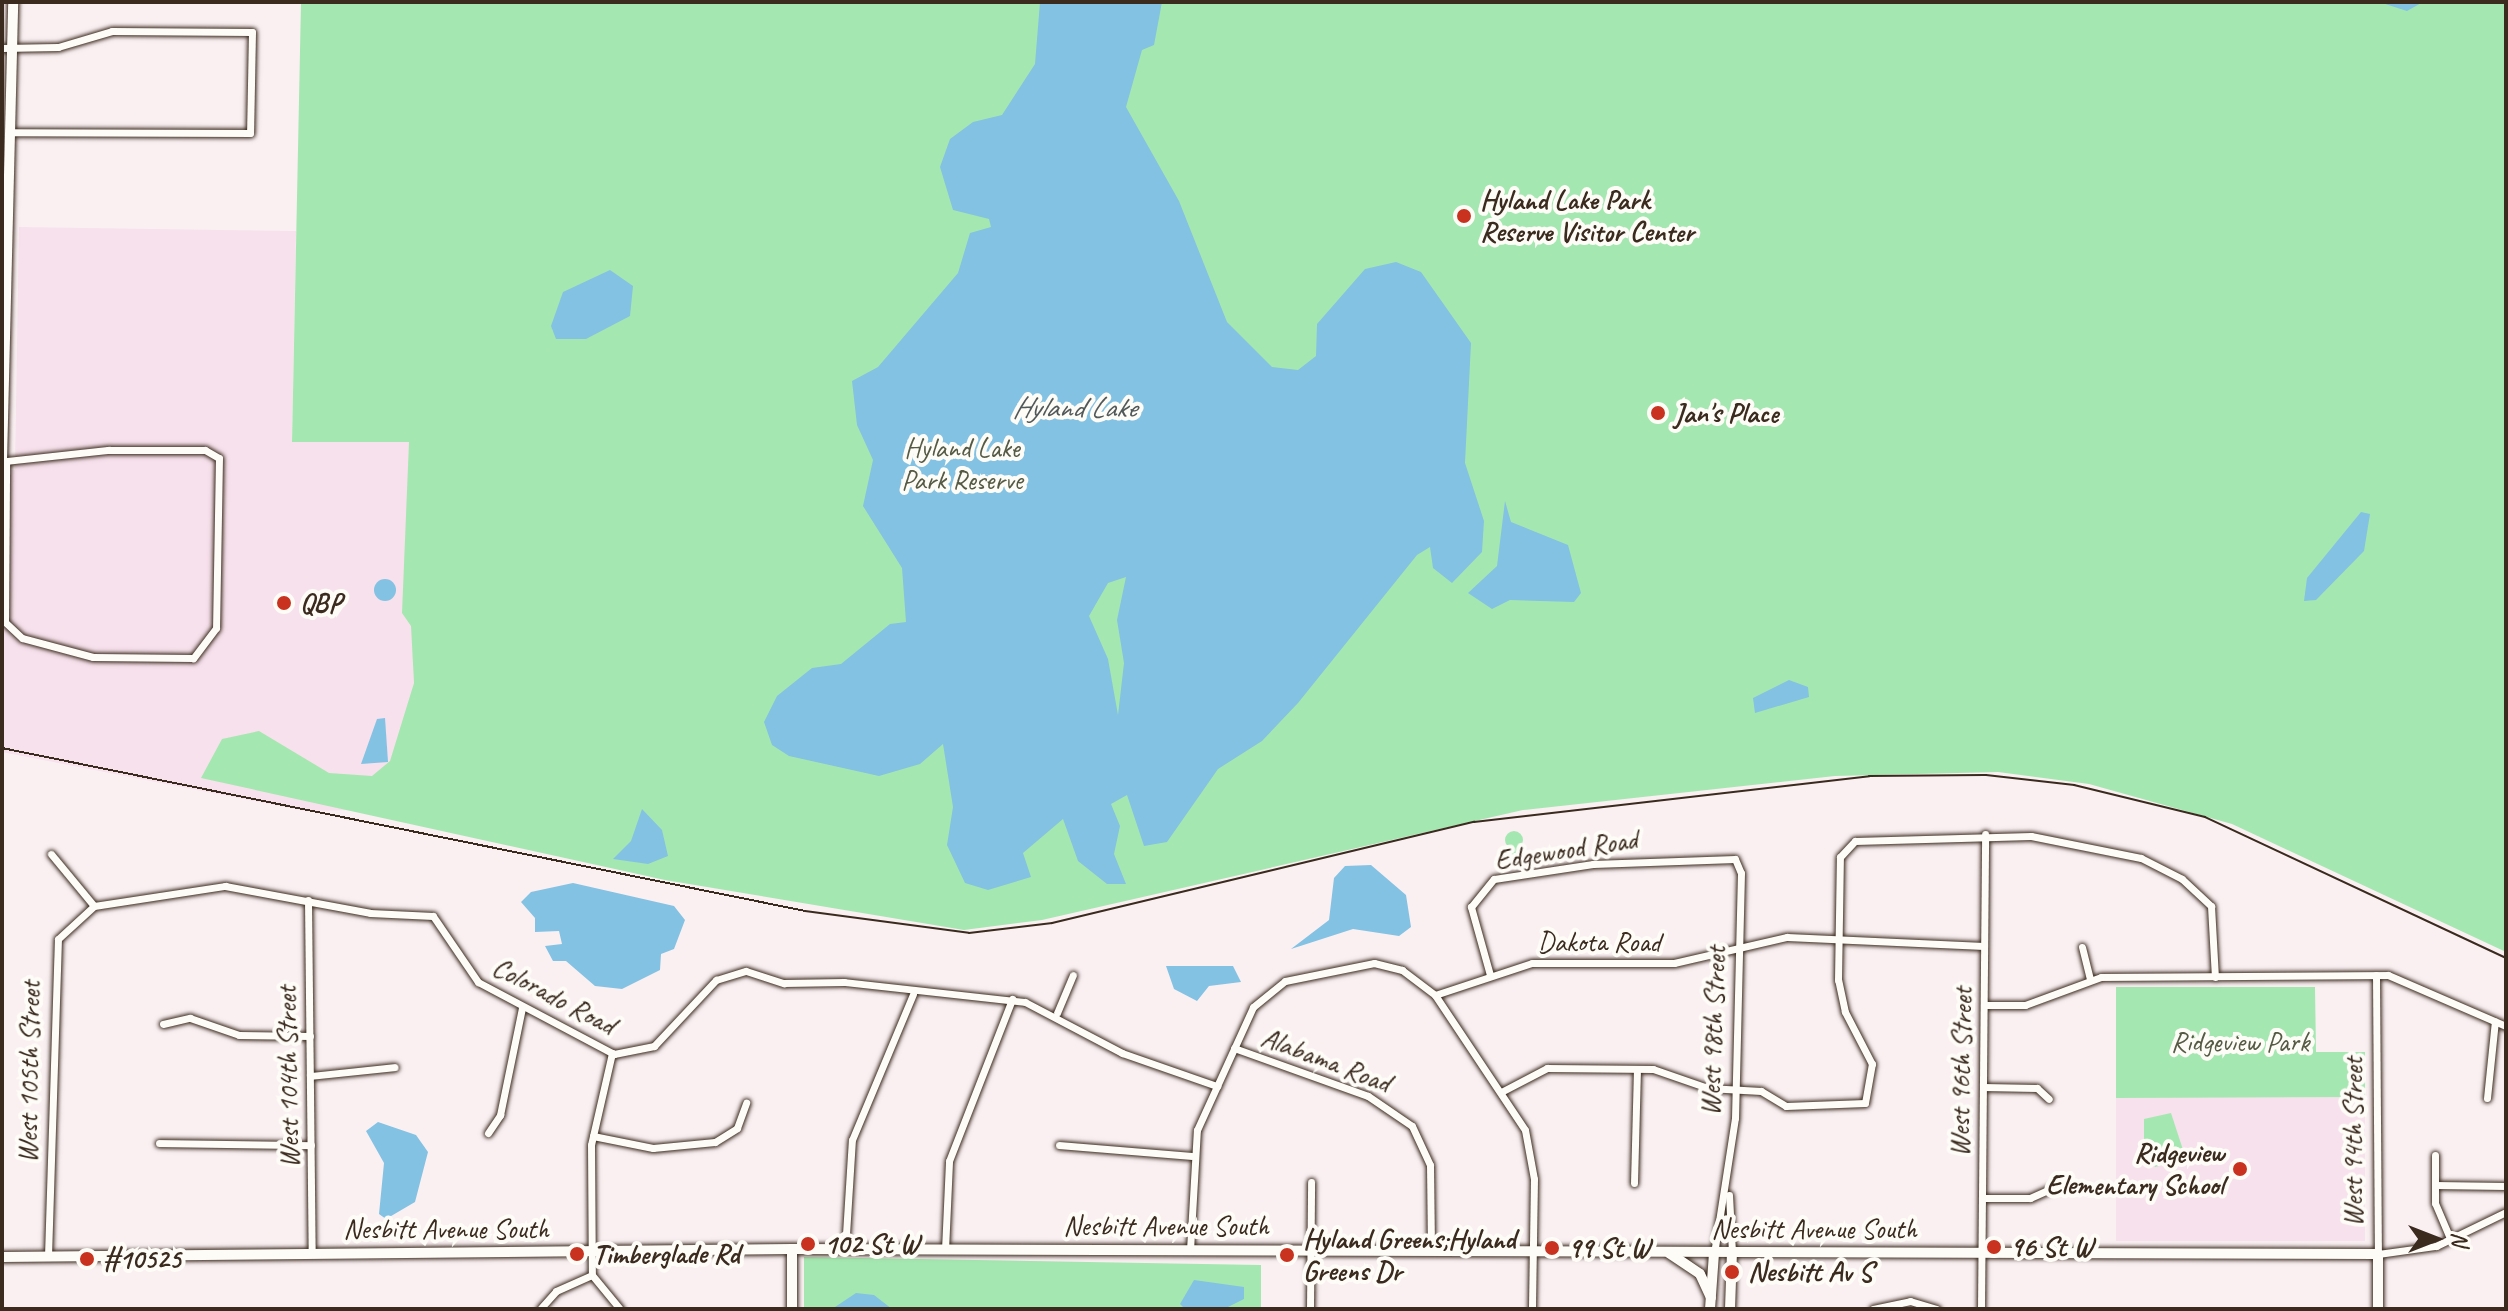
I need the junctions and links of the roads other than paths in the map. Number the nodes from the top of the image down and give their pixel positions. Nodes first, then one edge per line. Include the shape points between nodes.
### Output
1 (13, 2) edge
2 (7, 48) edge
3 (11, 132) junction
4 (4, 461) edge
5 (1985, 834) junction
6 (51, 854) dead end
7 (1741, 873) joint
8 (308, 900) junction
9 (94, 906) junction
10 (441, 911) dead end
11 (436, 918) junction
12 (1839, 940) junction
13 (1984, 946) junction
14 (2082, 947) dead end
15 (1739, 948) junction
16 (722, 962) dead end
17 (725, 974) junction
18 (1073, 975) dead end
19 (1490, 975) junction
20 (2376, 975) junction
21 (2215, 977) junction
22 (2090, 978) junction
23 (913, 994) junction
24 (1435, 995) junction
25 (1012, 999) junction
26 (1984, 1005) junction
27 (522, 1008) junction
28 (1057, 1013) junction
29 (2495, 1021) junction
30 (163, 1024) dead end
31 (2506, 1026) edge
32 (310, 1036) junction
33 (1234, 1048) junction
34 (612, 1053) junction
35 (395, 1067) dead end
36 (1637, 1069) junction
37 (310, 1076) junction
38 (1217, 1086) junction
39 (1983, 1087) junction
40 (1736, 1090) junction
41 (1503, 1091) junction
42 (2487, 1098) dead end
43 (2049, 1099) dead end
44 (746, 1103) dead end
45 (488, 1133) dead end
46 (593, 1136) junction
47 (159, 1143) dead end
48 (311, 1145) junction
49 (1059, 1145) dead end
50 (2435, 1155) dead end
51 (1192, 1156) junction
52 (1311, 1182) dead end
53 (1634, 1183) dead end
54 (2435, 1185) junction
55 (2506, 1186) edge
56 (2050, 1189) dead end
57 (1728, 1190) junction
58 (1982, 1198) junction
59 (2506, 1212) edge
60 (2450, 1239) junction
61 (792, 1249) junction
62 (845, 1250) junction
63 (945, 1250) junction
64 (1190, 1250) junction
65 (1310, 1251) junction
66 (1431, 1251) junction
67 (1534, 1251) junction
68 (1732, 1252) junction
69 (1668, 1253) junction
70 (1714, 1253) junction
71 (1982, 1253) junction
72 (312, 1254) junction
73 (2378, 1254) junction
74 (593, 1255) junction
75 (48, 1256) junction
76 (2, 1257) edge
77 (592, 1275) junction
78 (1710, 1304) edge
79 (1895, 1306) edge
80 (540, 1309) edge
81 (620, 1309) edge
82 (792, 1309) edge
83 (1310, 1309) edge
84 (1532, 1309) edge
85 (1730, 1309) edge
86 (1873, 1309) edge
87 (1937, 1309) edge
88 (1981, 1309) edge
89 (2378, 1309) edge

1 - 2 street
2 - 3 street
2 - 3 street via 58,47 112,31 252,32 250,133
3 - 4 street
4 - 4 street via 2,608 10,629 93,657 184,660 206,648 216,628 221,465 205,450
5 - 12 street via 1855,841 1840,857
5 - 13 street, West 96th Street
5 - 21 street via 2101,847 2182,879 2211,906
6 - 9 street
7 - 15 street, West 98th Street
7 - 19 street, Edgewood Road via 1735,859 1722,854 1494,879 1471,907
8 - 9 street via 237,886
8 - 11 street
8 - 32 street, West 104th Street
9 - 75 street, West 105th Street via 64,929 52,962
10 - 11 street
11 - 27 street, Colorado Road via 469,974
12 - 13 street, Dakota Road
12 - 15 street, Dakota Road via 1787,937
12 - 40 street via 1841,1002 1873,1076 1869,1099 1852,1106 1786,1106 1761,1091
13 - 26 street, West 96th Street
14 - 22 street
15 - 19 street, Dakota Road via 1674,963 1532,963
15 - 40 street, West 98th Street
16 - 17 street
17 - 23 street via 746,971 784,983 844,982
17 - 34 street, Colorado Road via 666,1039 641,1051
18 - 28 street
19 - 24 street, Dakota Road
20 - 21 street
20 - 29 street via 2411,980
20 - 73 street, West 94th Street
21 - 22 street
22 - 26 street via 2025,1005
23 - 25 street
23 - 62 street via 852,1140
24 - 33 street via 1402,970 1374,963 1298,977 1262,996
24 - 41 street
25 - 28 street
25 - 63 street via 949,1161
26 - 39 street, West 96th Street
27 - 34 street, Colorado Road
27 - 45 street via 500,1115
28 - 38 street via 1122,1053
29 - 31 street
29 - 42 street
30 - 32 street via 190,1018 239,1035
32 - 37 street, West 104th Street
33 - 38 street
33 - 66 street, Alabama Road via 1368,1096 1412,1126 1430,1165
34 - 46 street
35 - 37 street
36 - 40 street
36 - 41 street via 1547,1068
36 - 53 street
37 - 48 street, West 104th Street
38 - 51 street
39 - 43 street via 2037,1088
39 - 58 street, West 96th Street
40 - 57 street, West 98th Street
41 - 67 street via 1533,1162
44 - 46 street via 737,1128 715,1142 653,1148
46 - 74 street
47 - 48 street
48 - 72 street, West 104th Street
49 - 51 street
50 - 54 street
51 - 64 street
52 - 65 street
54 - 55 street
54 - 60 street via 2437,1213
56 - 58 street via 2030,1198
57 - 68 street, West 98th Street
57 - 70 street, West 98th Street
58 - 71 street, West 96th Street
59 - 60 street
60 - 73 street via 2421,1251
61 - 62 street, Nesbitt Avenue South
61 - 74 street, Nesbitt Avenue South
61 - 82 street
62 - 63 street, Nesbitt Avenue South
63 - 64 street, Nesbitt Avenue South
64 - 65 street, Nesbitt Avenue South
65 - 66 street, Nesbitt Avenue South
65 - 83 street
66 - 67 street, Nesbitt Avenue South
67 - 69 street, Nesbitt Avenue South
67 - 84 street
68 - 70 street, Nesbitt Avenue South
68 - 71 street, Nesbitt Avenue South
68 - 85 street, West 98th Street
69 - 70 street, Nesbitt Avenue South
69 - 78 street via 1700,1274
70 - 78 street, West 98th Street
71 - 73 street, Nesbitt Avenue South
71 - 88 street, West 96th Street
72 - 74 street, Nesbitt Avenue South
72 - 75 street, Nesbitt Avenue South
73 - 89 street, West 94th Street
74 - 77 street
75 - 76 street, Nesbitt Avenue South
77 - 80 street via 556,1291
77 - 81 street
79 - 86 street
79 - 87 street

